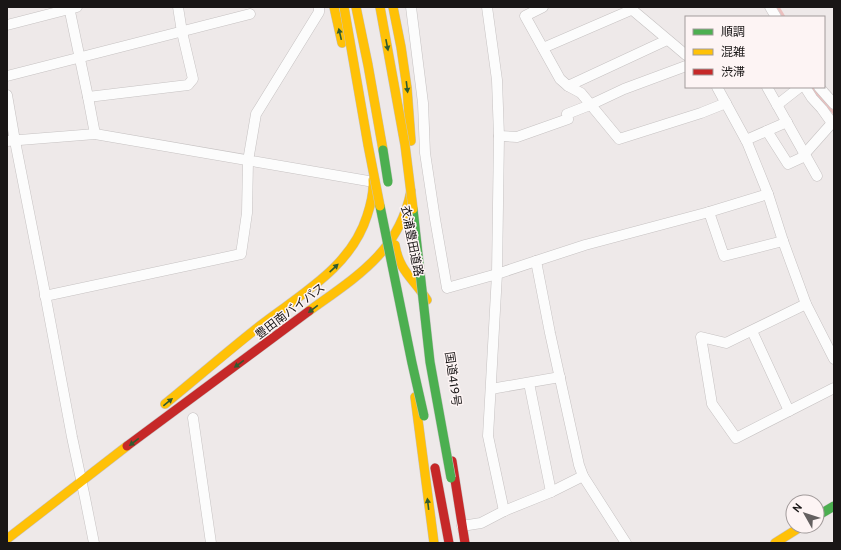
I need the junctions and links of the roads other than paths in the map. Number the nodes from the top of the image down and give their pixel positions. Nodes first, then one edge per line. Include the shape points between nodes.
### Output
1 (178, 7) edge
2 (319, 7) edge
3 (334, 7) edge
4 (344, 7) edge
5 (351, 7) edge
6 (356, 7) edge
7 (380, 7) edge
8 (393, 7) edge
9 (487, 7) edge
10 (544, 7) edge
11 (770, 7) edge
12 (72, 8) edge
13 (414, 8) edge
14 (630, 8) edge
15 (250, 14) dead end
16 (775, 16) edge
17 (7, 25) edge
18 (182, 32) junction
19 (667, 40) junction
20 (543, 48) junction
21 (685, 54) edge
22 (80, 58) junction
23 (685, 66) edge
24 (7, 76) edge
25 (568, 86) junction
26 (718, 88) edge
27 (768, 88) edge
28 (799, 88) edge
29 (806, 88) edge
30 (820, 88) edge
31 (7, 95) edge
32 (88, 97) junction
33 (726, 103) junction
34 (834, 104) edge
35 (590, 105) junction
36 (777, 105) junction
37 (787, 122) junction
38 (767, 131) junction
39 (95, 134) junction
40 (499, 136) junction
41 (746, 140) junction
42 (11, 141) edge
43 (805, 154) junction
44 (248, 161) junction
45 (817, 176) dead end
46 (374, 182) junction
47 (389, 188) dead end
48 (768, 194) junction
49 (394, 212) dead end
50 (709, 212) junction
51 (366, 222) junction
52 (399, 228) junction
53 (367, 236) dead end
54 (783, 241) junction
55 (372, 247) dead end
56 (378, 256) junction
57 (536, 261) junction
58 (377, 269) dead end
59 (497, 274) junction
60 (355, 277) junction
61 (409, 289) dead end
62 (45, 296) junction
63 (806, 304) junction
64 (417, 327) dead end
65 (752, 330) junction
66 (834, 359) edge
67 (560, 377) junction
68 (528, 383) junction
69 (834, 388) edge
70 (491, 389) junction
71 (157, 411) dead end
72 (789, 411) junction
73 (424, 416) junction
74 (193, 418) dead end
75 (133, 430) dead end
76 (430, 443) dead end
77 (433, 457) dead end
78 (583, 476) junction
79 (450, 478) junction
80 (81, 479) junction
81 (550, 492) junction
82 (834, 506) edge
83 (504, 511) junction
84 (825, 511) edge
85 (462, 526) junction
86 (7, 533) edge
87 (789, 534) edge
88 (7, 539) edge
89 (94, 543) edge
90 (211, 543) edge
91 (434, 543) edge
92 (449, 543) edge
93 (462, 543) edge
94 (465, 543) edge
95 (626, 543) edge
96 (775, 543) edge

1 - 18 street
2 - 44 street via 319,12 256,114
46 -> 3 main road, 豊田南バイパス via 366,134
4 - 73 main road, 衣浦豊田道路, bridge via 368,145
5 - 73 main road, 衣浦豊田道路, bridge via 417,362
6 - 47 main road, bridge
7 -> 79 main road, 衣浦豊田道路, bridge via 405,145 430,362
8 -> 52 main road, 豊田南バイパス via 407,88 413,167 410,197
9 - 40 street via 497,80
10 - 20 street via 525,16
11 - 16 street
12 - 17 street
12 - 22 street
13 - 59 street via 425,153 447,288
14 - 19 street
14 - 20 street
15 - 18 street
18 - 22 street
18 - 32 street via 193,79 188,85
19 - 21 street
19 - 25 street
20 - 25 street via 560,79
22 - 24 street
22 - 32 street
23 - 35 street via 624,89
25 - 35 street via 581,93
26 - 33 street
27 - 36 street
28 - 36 street
29 - 43 street via 832,123
30 - 34 street
31 - 42 street
32 - 39 street
33 - 35 street via 619,139
33 - 41 street
35 - 40 street via 567,114 568,119 517,137
36 - 37 street
37 - 38 street
37 - 43 street
38 - 41 street
38 - 43 street via 788,164
39 - 42 street
39 - 44 street
40 - 59 street
41 - 48 street
42 - 62 street
43 - 45 street
44 - 46 street
44 - 62 street via 247,213 241,254
46 - 51 main road, 豊田南バイパス
48 - 50 street
48 - 54 street
49 - 61 main road, 衣浦豊田道路
50 - 54 street via 724,256
50 - 57 street via 585,245
51 - 53 main road
71 -> 51 main road, 豊田南バイパス via 327,275 353,246
52 - 56 main road, 豊田南バイパス
52 - 85 main road, 国道419号 via 395,246 399,262 428,302
54 - 63 street
55 - 56 main road
56 - 60 main road, 豊田南バイパス
91 -> 56 main road via 412,368 398,295 387,268
57 - 59 street
57 - 67 street
58 - 60 main road via 365,271
59 - 70 street
60 -> 80 main road, 豊田南バイパス
62 - 80 street
63 - 65 street
63 - 66 street
64 - 79 main road, 衣浦豊田道路, bridge
65 - 72 street
65 - 72 street via 726,343 701,338 712,404 736,438
67 - 68 street
67 - 78 street
68 - 70 street
68 - 81 street
69 - 72 street
70 - 83 street via 488,436
73 - 76 main road, 衣浦豊田道路
74 - 90 street
75 - 80 main road, 豊田南バイパス
77 - 92 main road
78 - 81 street
78 - 95 street
79 - 93 main road, 衣浦豊田道路
80 - 86 main road, 豊田南バイパス
80 - 88 main road, 豊田南バイパス
80 - 89 street
81 - 83 street
82 - 84 main road
83 - 85 street via 482,523
85 - 94 main road, 国道419号
87 - 96 main road

